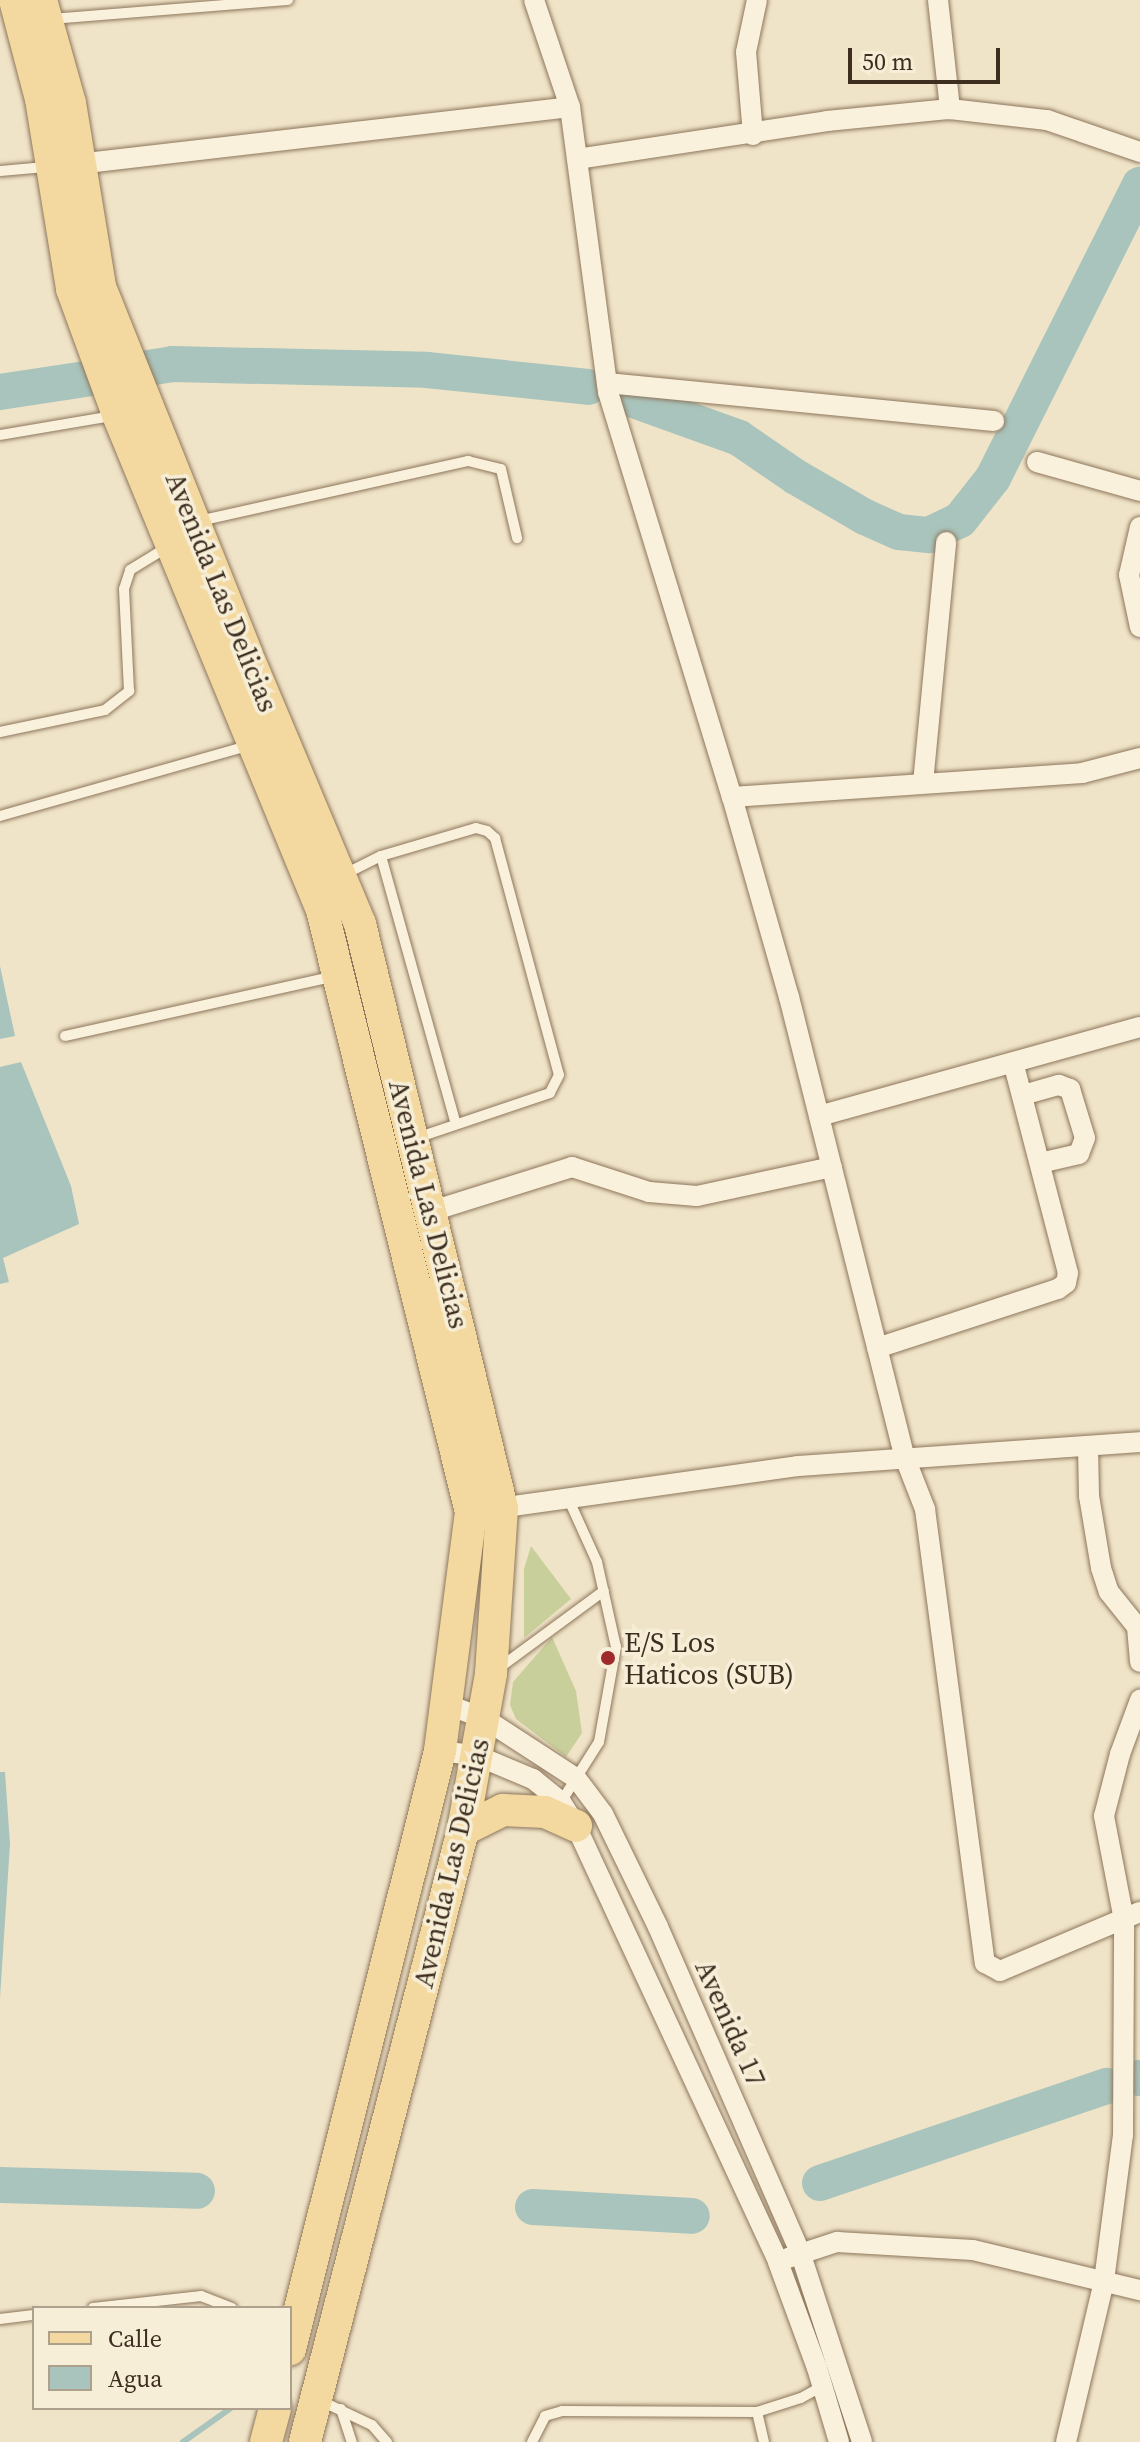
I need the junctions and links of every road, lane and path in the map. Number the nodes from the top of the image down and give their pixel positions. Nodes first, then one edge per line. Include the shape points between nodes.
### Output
1 (15, 0) edge
2 (288, 0) edge
3 (534, 0) edge
4 (757, 0) edge
5 (938, 0) edge
6 (44, 10) edge
7 (570, 107) junction
8 (950, 109) junction
9 (753, 135) junction
10 (1140, 152) edge
11 (577, 159) junction
12 (66, 165) junction
13 (0, 171) edge
14 (607, 383) junction
15 (118, 415) junction
16 (994, 421) dead end
17 (0, 435) edge
18 (1037, 462) dead end
19 (1140, 491) edge
20 (1140, 527) edge
21 (183, 533) junction
22 (517, 538) dead end
23 (946, 542) dead end
24 (1140, 627) edge
25 (0, 732) edge
26 (254, 744) junction
27 (1140, 758) edge
28 (923, 783) junction
29 (732, 797) junction
30 (0, 816) edge
31 (381, 856) junction
32 (340, 877) junction
33 (338, 976) junction
34 (1140, 1027) edge
35 (65, 1036) dead end
36 (1014, 1065) junction
37 (1023, 1095) junction
38 (819, 1116) junction
39 (456, 1124) junction
40 (414, 1139) junction
41 (1041, 1163) junction
42 (832, 1167) junction
43 (432, 1211) junction
44 (440, 1244) junction
45 (406, 1251) junction
46 (877, 1348) junction
47 (1140, 1442) edge
48 (1088, 1447) junction
49 (905, 1458) junction
50 (568, 1498) junction
51 (487, 1510) junction
52 (604, 1591) junction
53 (1140, 1662) edge
54 (491, 1674) junction
55 (1140, 1700) edge
56 (446, 1704) junction
57 (485, 1719) junction
58 (440, 1751) junction
59 (478, 1756) junction
60 (576, 1778) junction
61 (568, 1814) junction
62 (463, 1830) junction
63 (1132, 1916) edge
64 (800, 2252) junction
65 (778, 2262) junction
66 (1104, 2281) junction
67 (1140, 2290) edge
68 (111, 2306) edge
69 (227, 2306) edge
70 (32, 2315) edge
71 (0, 2319) edge
72 (303, 2349) edge
73 (844, 2379) junction
74 (822, 2386) junction
75 (329, 2404) junction
76 (274, 2410) edge
77 (757, 2412) junction
78 (266, 2442) edge
79 (305, 2442) edge
80 (352, 2442) edge
81 (387, 2442) edge
82 (532, 2442) edge
83 (764, 2442) edge
84 (839, 2442) edge
85 (862, 2442) edge
86 (1066, 2442) edge

1 - 12 main road, Avenida Las Delicias via 41,99
2 - 6 lane
3 - 7 street
4 - 9 street via 746,52
5 - 8 street
6 - 12 main road, Avenida Las Delicias via 70,103
7 - 11 street
7 - 12 street
8 - 9 street via 827,121
8 - 10 street via 1047,120
9 - 11 street
11 - 14 street
12 - 13 lane
12 - 15 main road, Avenida Las Delicias via 72,289
12 - 21 main road, Avenida Las Delicias via 100,287
14 - 16 street
14 - 29 street
15 - 17 lane
15 - 21 main road, Avenida Las Delicias
18 - 19 street
20 - 24 street via 1129,575
21 - 22 lane via 468,461 501,469
21 - 25 lane via 130,570 124,589 129,691 105,710
21 - 26 main road, Avenida Las Delicias
21 - 32 main road, Avenida Las Delicias
23 - 28 street
26 - 30 lane
26 - 33 main road, Avenida Las Delicias via 322,910
27 - 28 street via 1082,773
28 - 29 street
29 - 38 street
31 - 32 lane
31 - 39 lane
31 - 39 lane via 476,828 495,838 559,1075 550,1093
32 - 40 main road, Avenida Las Delicias via 360,924
33 - 35 lane
33 - 45 main road, Avenida Las Delicias
34 - 36 street
36 - 37 street
36 - 38 street
37 - 41 street
37 - 41 street via 1059,1085 1070,1089 1085,1138 1079,1154
38 - 42 street
39 - 40 lane
40 - 43 main road, Avenida Las Delicias
41 - 46 street via 1066,1283
42 - 43 street via 697,1196 649,1192 572,1167
42 - 46 street
43 - 44 main road, Avenida Las Delicias
44 - 45 main road
44 - 51 main road, Avenida Las Delicias
45 - 51 main road, Avenida Las Delicias
46 - 49 street
47 - 48 street
48 - 49 street
48 - 53 street via 1089,1496 1101,1568 1109,1592 1137,1627
49 - 50 street via 798,1466
49 - 63 street via 925,1509 985,1963 1000,1971
50 - 51 street
50 - 52 lane
51 - 54 main road, Avenida Las Delicias
51 - 56 main road, Avenida Las Delicias
52 - 54 lane
52 - 60 lane via 616,1647 599,1742
54 - 57 main road, Avenida Las Delicias
55 - 63 street via 1104,1816
56 - 57 street, Avenida 17
56 - 58 main road, Avenida Las Delicias
57 - 59 main road, Avenida Las Delicias
57 - 60 street, Avenida 17
58 - 59 street, Avenida 17
58 - 72 main road, Avenida Las Delicias
59 - 61 street, Avenida 17 via 533,1779
59 - 62 main road, Avenida Las Delicias
60 - 61 lane
60 - 64 street, Avenida 17 via 603,1814 658,1927
61 - 62 main road via 503,1810
61 - 65 street, Avenida 17
62 - 72 main road, Avenida Las Delicias
63 - 66 street via 1123,2135
64 - 65 street
64 - 66 street via 837,2242 973,2250
64 - 73 street, Avenida 17
65 - 74 street, Avenida 17
66 - 67 street
66 - 86 street
68 - 69 lane via 201,2296
70 - 71 lane
72 - 75 main road, Avenida Las Delicias
73 - 74 lane
73 - 85 street, Avenida 17
74 - 77 lane
74 - 84 street, Avenida 17
75 - 79 main road, Avenida Las Delicias
75 - 80 lane
75 - 81 lane via 372,2425
76 - 78 main road
77 - 82 lane via 562,2411 545,2416
77 - 83 lane

